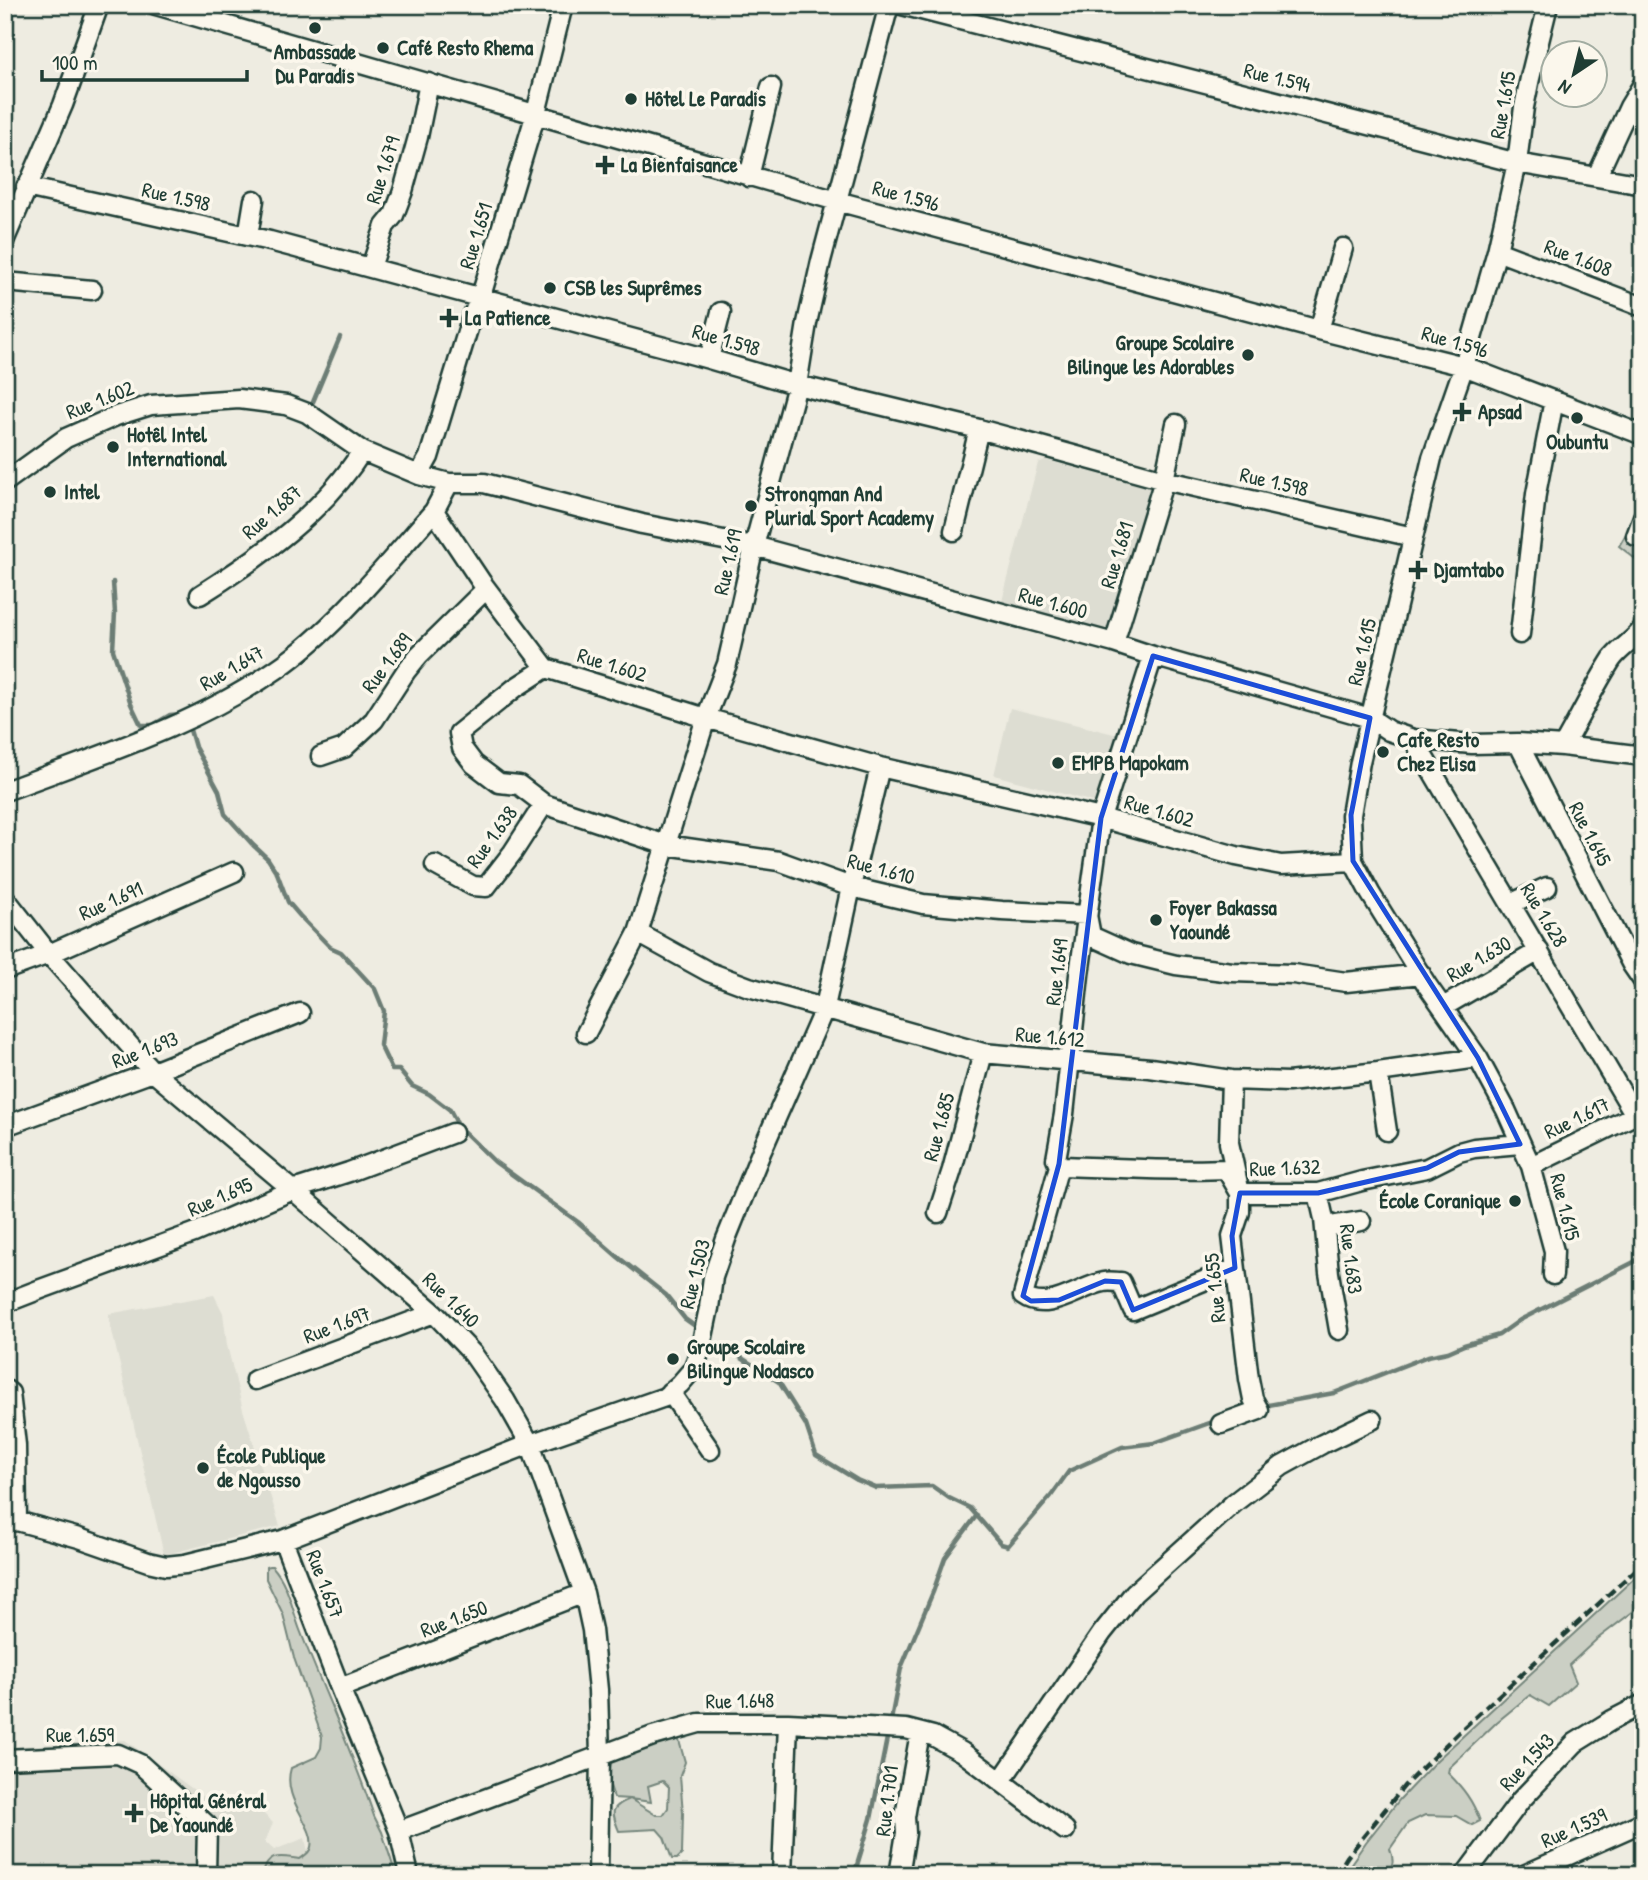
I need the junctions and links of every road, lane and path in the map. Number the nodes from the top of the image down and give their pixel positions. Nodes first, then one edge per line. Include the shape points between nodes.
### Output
1 (99, 5) edge
2 (156, 5) edge
3 (563, 5) edge
4 (889, 5) edge
5 (902, 5) edge
6 (1548, 5) edge
7 (429, 83) junction
8 (1643, 84) edge
9 (771, 87) dead end
10 (536, 113) junction
11 (1517, 163) junction
12 (1597, 176) junction
13 (749, 177) junction
14 (1643, 185) edge
15 (26, 187) junction
16 (254, 200) dead end
17 (837, 201) junction
18 (248, 236) junction
19 (5, 239) edge
20 (1343, 248) dead end
21 (1497, 251) junction
22 (371, 267) junction
23 (5, 282) edge
24 (92, 290) dead end
25 (481, 296) junction
26 (1643, 307) edge
27 (721, 312) dead end
28 (1319, 330) junction
29 (709, 359) junction
30 (1464, 366) junction
31 (797, 385) junction
32 (1554, 400) junction
33 (1176, 424) dead end
34 (979, 429) junction
35 (1643, 435) edge
36 (362, 451) junction
37 (7, 475) edge
38 (419, 475) junction
39 (1164, 480) junction
40 (449, 483) junction
41 (434, 511) junction
42 (1643, 517) edge
43 (954, 531) dead end
44 (1636, 536) dead end
45 (1413, 537) junction
46 (754, 546) junction
47 (486, 589) junction
48 (200, 595) dead end
49 (1643, 628) edge
50 (1520, 634) dead end
51 (1114, 643) junction
52 (1153, 656) junction
53 (546, 668) junction
54 (706, 718) junction
55 (1370, 718) junction
56 (1413, 739) junction
57 (1518, 743) junction
58 (1563, 746) junction
59 (321, 756) dead end
60 (1643, 756) edge
61 (880, 767) junction
62 (5, 791) edge
63 (544, 804) junction
64 (1101, 818) junction
65 (666, 845) junction
66 (1353, 861) junction
67 (435, 865) dead end
68 (234, 872) dead end
69 (851, 887) junction
70 (1547, 887) dead end
71 (5, 898) edge
72 (1510, 904) junction
73 (1087, 915) junction
74 (638, 933) junction
75 (1539, 951) junction
76 (49, 954) junction
77 (5, 970) edge
78 (1421, 974) junction
79 (1643, 981) edge
80 (825, 1007) junction
81 (1443, 1007) junction
82 (300, 1013) dead end
83 (586, 1033) dead end
84 (982, 1053) junction
85 (1478, 1058) junction
86 (1070, 1062) junction
87 (153, 1072) junction
88 (1378, 1072) junction
89 (1231, 1080) junction
90 (1639, 1113) edge
91 (5, 1126) edge
92 (1387, 1131) dead end
93 (453, 1133) dead end
94 (1520, 1144) junction
95 (1059, 1166) junction
96 (1531, 1166) junction
97 (293, 1190) junction
98 (1240, 1193) junction
99 (1318, 1193) junction
100 (938, 1213) dead end
101 (1361, 1221) dead end
102 (1325, 1227) junction
103 (1235, 1268) junction
104 (1553, 1275) dead end
105 (5, 1303) edge
106 (434, 1313) junction
107 (1339, 1330) dead end
108 (255, 1380) dead end
109 (5, 1389) edge
110 (670, 1392) junction
111 (1372, 1420) dead end
112 (1221, 1424) dead end
113 (530, 1444) junction
114 (710, 1450) dead end
115 (11, 1522) edge
116 (284, 1540) junction
117 (584, 1593) junction
118 (340, 1688) junction
119 (1643, 1704) edge
120 (788, 1723) junction
121 (920, 1733) junction
122 (600, 1755) junction
123 (5, 1759) edge
124 (1001, 1781) junction
125 (1643, 1822) edge
126 (1066, 1829) dead end
127 (399, 1831) junction
128 (206, 1875) edge
129 (409, 1875) edge
130 (598, 1875) edge
131 (782, 1875) edge
132 (899, 1875) edge
133 (1465, 1875) edge
134 (1524, 1875) edge

1 - 15 street via 63,105
2 - 7 street, Rue 1.596
3 - 10 street, Rue 1.651
4 - 17 street, Rue 1.619
5 - 11 street, Rue 1.594
6 - 11 street, Rue 1.615 via 1524,107
7 - 10 street, Rue 1.596
7 - 22 street, Rue 1.679 via 403,191
8 - 12 street
9 - 13 street
10 - 13 street, Rue 1.596
10 - 25 street, Rue 1.651
11 - 12 street, Rue 1.594
11 - 21 street, Rue 1.615
12 - 14 street, Rue 1.594
13 - 17 street, Rue 1.596
15 - 18 street, Rue 1.598
15 - 19 street
16 - 18 street
17 - 28 street, Rue 1.596
17 - 31 street, Rue 1.619
18 - 22 street, Rue 1.598
20 - 28 street
21 - 26 street, Rue 1.608
21 - 30 street, Rue 1.615
22 - 25 street, Rue 1.598
23 - 24 street
25 - 29 street, Rue 1.598
25 - 38 street, Rue 1.651 via 429,457
27 - 29 street
28 - 30 street, Rue 1.596
29 - 31 street, Rue 1.598
30 - 32 street, Rue 1.596
30 - 45 street, Rue 1.615 via 1432,458
31 - 34 street, Rue 1.598
31 - 46 street, Rue 1.619
32 - 35 street, Rue 1.596
32 - 50 street via 1536,494
33 - 39 street, Rue 1.681
34 - 39 street, Rue 1.598
34 - 43 street
36 - 37 street, Rue 1.602 via 307,413 286,405 239,399 180,402 116,416 66,438
36 - 38 street, Rue 1.602
36 - 48 street, Rue 1.687 via 291,530
38 - 40 street, Rue 1.602
39 - 45 street, Rue 1.598
39 - 51 street, Rue 1.681
40 - 41 street
40 - 46 street, Rue 1.600 via 484,483 642,524
41 - 47 street, Rue 1.602
41 - 62 street, Rue 1.647 via 334,620 277,669 179,724
42 - 44 street
45 - 55 street, Rue 1.615
46 - 51 street, Rue 1.600
46 - 54 street, Rue 1.619 via 727,664
47 - 53 street, Rue 1.602
47 - 59 street, Rue 1.689 via 419,655 374,720 344,748
49 - 58 street via 1613,659
51 - 52 street, Rue 1.600
52 - 55 street, Rue 1.600
52 - 64 street, Rue 1.649
53 - 54 street, Rue 1.602
53 - 63 street, Rue 1.610 via 459,733 462,748 474,764 499,783 519,785
54 - 61 street, Rue 1.602
54 - 65 street, Rue 1.619
55 - 56 street, Rue 1.600
55 - 66 street, Rue 1.615 via 1350,815
56 - 57 street, Rue 1.600
56 - 72 street, Rue 1.628
57 - 58 street, Rue 1.600
57 - 79 street, Rue 1.645
58 - 60 street, Rue 1.600
61 - 64 street, Rue 1.602
61 - 69 street, Rue 1.503
63 - 65 street, Rue 1.610
63 - 67 street, Rue 1.638 via 486,887 473,886
64 - 66 street, Rue 1.602 via 1281,865
64 - 73 street, Rue 1.649
65 - 69 street, Rue 1.610 via 779,861
65 - 74 street, Rue 1.619
66 - 78 street, Rue 1.615
68 - 76 street, Rue 1.691
69 - 73 street, Rue 1.610 via 923,904
69 - 80 street, Rue 1.503
70 - 72 street
71 - 76 street, Rue 1.640
72 - 75 street, Rue 1.628
73 - 78 street via 1091,936 1131,954 1176,965 1346,982
73 - 86 street, Rue 1.649
74 - 80 street, Rue 1.612 via 709,972
74 - 83 street, Rue 1.619
75 - 81 street, Rue 1.630
75 - 90 street, Rue 1.628
76 - 77 street, Rue 1.691
76 - 87 street, Rue 1.640
78 - 81 street, Rue 1.615
80 - 84 street, Rue 1.612
80 - 110 street, Rue 1.503 via 726,1239 693,1369
81 - 85 street, Rue 1.615
82 - 87 street, Rue 1.693
84 - 86 street, Rue 1.612
84 - 100 street, Rue 1.685
85 - 88 street, Rue 1.612
85 - 94 street, Rue 1.615
86 - 89 street, Rue 1.612
86 - 95 street, Rue 1.649 via 1056,1158
87 - 91 street, Rue 1.693
87 - 97 street, Rue 1.640
88 - 89 street, Rue 1.612 via 1288,1082
88 - 92 street
89 - 98 street, Rue 1.655 via 1228,1143
90 - 96 street, Rue 1.617
93 - 97 street, Rue 1.695
94 - 96 street, Rue 1.615
94 - 99 street, Rue 1.632 via 1474,1148 1427,1168
95 - 98 street, Rue 1.632 via 1226,1169
95 - 103 street, Rue 1.649 via 1023,1296 1031,1301 1059,1300 1105,1281 1121,1282 1133,1310
96 - 104 street, Rue 1.615 via 1554,1251
97 - 105 street, Rue 1.695 via 194,1233
97 - 106 street, Rue 1.640
98 - 99 street, Rue 1.632
98 - 103 street, Rue 1.655 via 1232,1236
99 - 102 street, Rue 1.683
101 - 102 street
102 - 107 street, Rue 1.683
103 - 112 street, Rue 1.655 via 1249,1379 1259,1410
106 - 108 street, Rue 1.697
106 - 113 street, Rue 1.640 via 473,1354
109 - 115 street via 10,1393 16,1444
110 - 113 street, Rue 1.503
110 - 114 street
111 - 124 street via 1282,1466 1134,1593
113 - 116 street, Rue 1.503
113 - 117 street, Rue 1.640
115 - 116 street, Rue 1.657 via 166,1566
116 - 118 street, Rue 1.657
117 - 118 street, Rue 1.650
117 - 122 street, Rue 1.640 via 598,1690
118 - 127 street, Rue 1.657
119 - 133 street, Rue 1.543 via 1575,1744 1521,1800
120 - 121 street, Rue 1.648
120 - 122 street, Rue 1.648 via 699,1723
120 - 131 street
121 - 124 street, Rue 1.648 via 962,1752
121 - 132 street, Rue 1.701
122 - 127 street, Rue 1.648
122 - 130 street, Rue 1.640
123 - 128 street, Rue 1.659 via 118,1754 140,1764 207,1825
124 - 126 street, Rue 1.648
125 - 134 street, Rue 1.539
127 - 129 street, Rue 1.657

